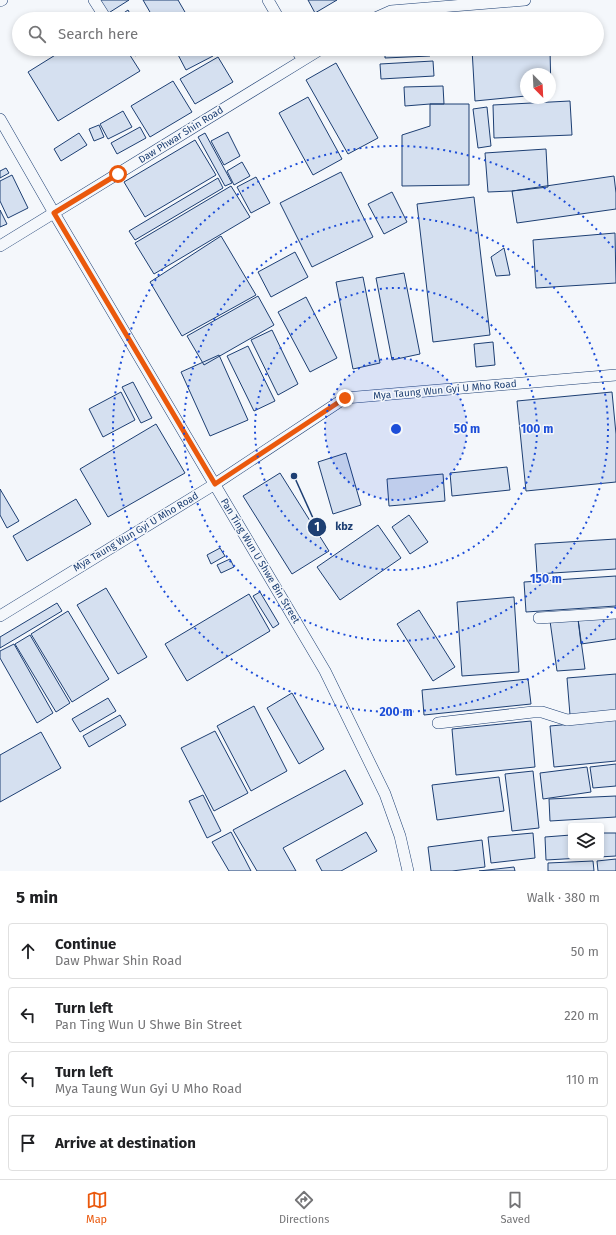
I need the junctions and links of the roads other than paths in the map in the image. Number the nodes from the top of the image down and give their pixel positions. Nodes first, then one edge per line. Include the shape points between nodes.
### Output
1 (94, 0) edge
2 (268, 0) edge
3 (525, 0) edge
4 (102, 12) edge
5 (275, 12) edge
6 (390, 12) edge
7 (300, 56) edge
8 (310, 56) edge
9 (303, 60) junction
10 (0, 119) edge
11 (54, 213) junction
12 (0, 246) edge
13 (616, 375) edge
14 (215, 484) junction
15 (616, 613) edge
16 (0, 616) edge
17 (539, 618) dead end
18 (616, 715) edge
19 (438, 723) dead end
20 (408, 871) edge

1 - 4 street
2 - 5 street
3 - 6 street
7 - 9 street
8 - 9 street, Daw Phwar Shin Road
9 - 11 street, Daw Phwar Shin Road
10 - 11 street, Pan Ting Wun U Shwe Bin Street
11 - 12 street, Daw Phwar Shin Road
11 - 14 street, Pan Ting Wun U Shwe Bin Street
13 - 14 street, Mya Taung Wun Gyi U Mho Road via 345,398
14 - 16 street, Mya Taung Wun Gyi U Mho Road
14 - 20 street, Pan Ting Wun U Shwe Bin Street via 325,671 385,794 400,836
15 - 17 street
18 - 19 street via 567,720 542,712 533,712

